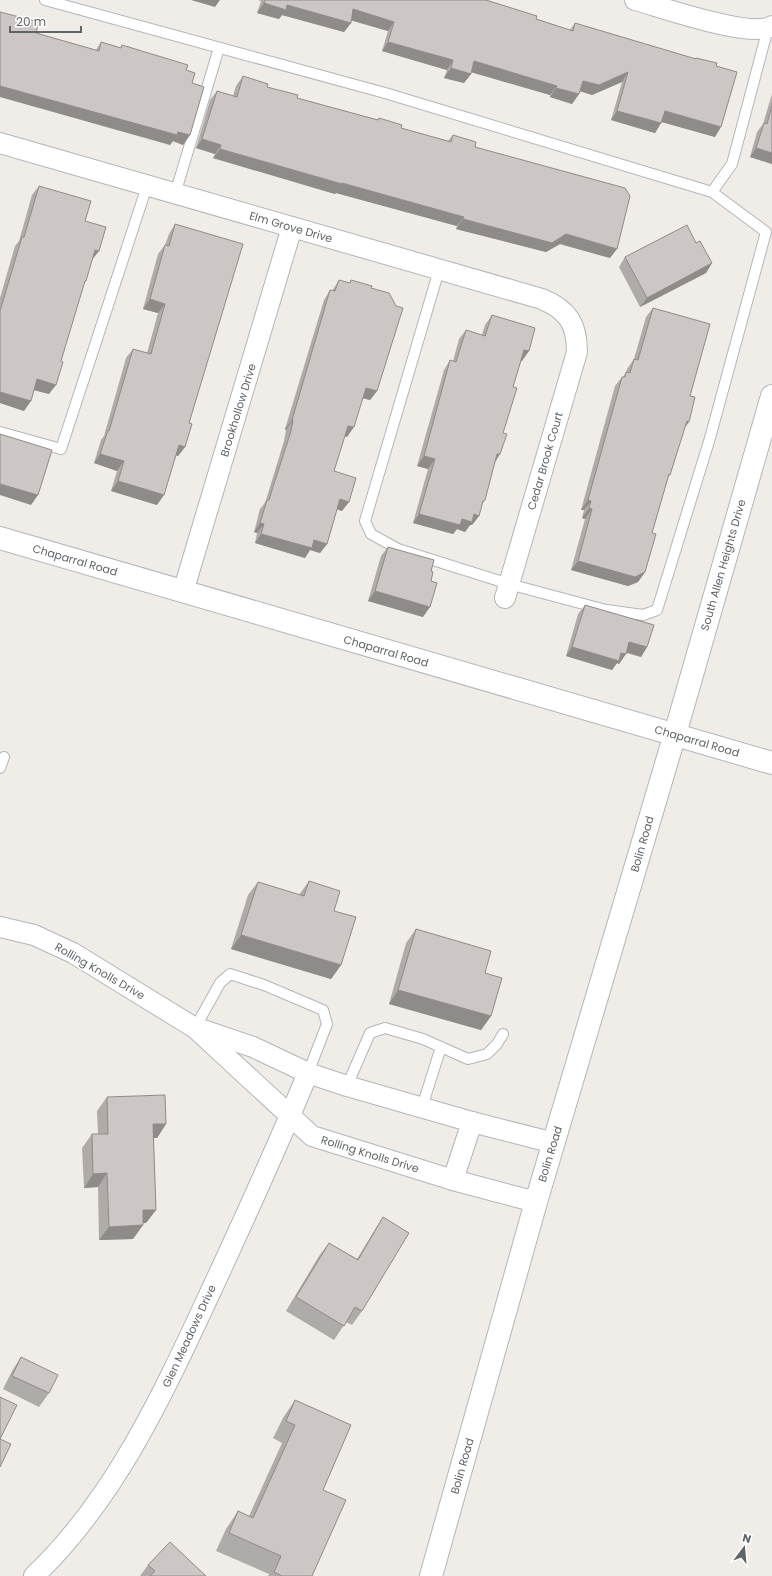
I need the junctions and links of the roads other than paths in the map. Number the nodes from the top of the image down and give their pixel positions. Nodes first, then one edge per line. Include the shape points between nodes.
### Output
1 (45, 0) edge
2 (635, 0) edge
3 (770, 27) edge
4 (220, 48) junction
5 (0, 143) edge
6 (147, 186) junction
7 (712, 192) junction
8 (175, 194) junction
9 (292, 228) junction
10 (439, 270) junction
11 (573, 324) joint
12 (772, 396) edge
13 (0, 432) edge
14 (0, 538) edge
15 (507, 591) junction
16 (183, 592) junction
17 (675, 734) junction
18 (4, 757) dead end
19 (772, 762) edge
20 (0, 768) edge
21 (0, 927) edge
22 (195, 1028) junction
23 (503, 1034) dead end
24 (441, 1047) junction
25 (308, 1072) junction
26 (347, 1086) junction
27 (422, 1107) junction
28 (290, 1116) junction
29 (472, 1122) junction
30 (554, 1143) junction
31 (453, 1180) junction
32 (536, 1202) junction
33 (34, 1576) edge
34 (431, 1576) edge

1 - 4 lane
2 - 3 street via 734,28 753,30
3 - 7 lane via 732,164
4 - 7 lane via 385,93
4 - 8 lane
5 - 6 street, Elm Grove Drive
6 - 8 street, Elm Grove Drive
6 - 13 lane via 60,449
7 - 15 lane via 766,232 710,438 657,610 643,615
8 - 9 street, Elm Grove Drive
9 - 10 street, Elm Grove Drive
9 - 16 street, Brookhollow Drive
10 - 11 street, Elm Grove Drive via 542,299 554,304
10 - 15 lane via 365,521 371,534 398,549
11 - 15 street, Cedar Brook Court via 577,352
12 - 17 main road, South Allen Heights Drive
14 - 16 main road, Chaparral Road
16 - 17 main road, Chaparral Road
17 - 19 main road, Chaparral Road
17 - 30 main road, Bolin Road
18 - 20 lane
21 - 22 street, Rolling Knolls Drive via 34,935 74,953
22 - 25 street, Rolling Knolls Drive via 253,1047
22 - 25 lane via 220,983 230,974 264,985 323,1010 327,1024
22 - 28 street, Rolling Knolls Drive
23 - 24 lane via 487,1054 468,1059
24 - 26 lane via 385,1028 370,1033
24 - 27 lane
25 - 26 street, Rolling Knolls Drive
25 - 28 street, Glen Meadows Drive
26 - 27 street, Rolling Knolls Drive
27 - 29 street, Rolling Knolls Drive
28 - 31 street, Rolling Knolls Drive via 312,1136
28 - 33 street, Glen Meadows Drive via 179,1360 139,1437 88,1514
29 - 30 street, Rolling Knolls Drive
29 - 31 street
30 - 32 main road, Bolin Road
31 - 32 street, Rolling Knolls Drive
32 - 34 main road, Bolin Road

